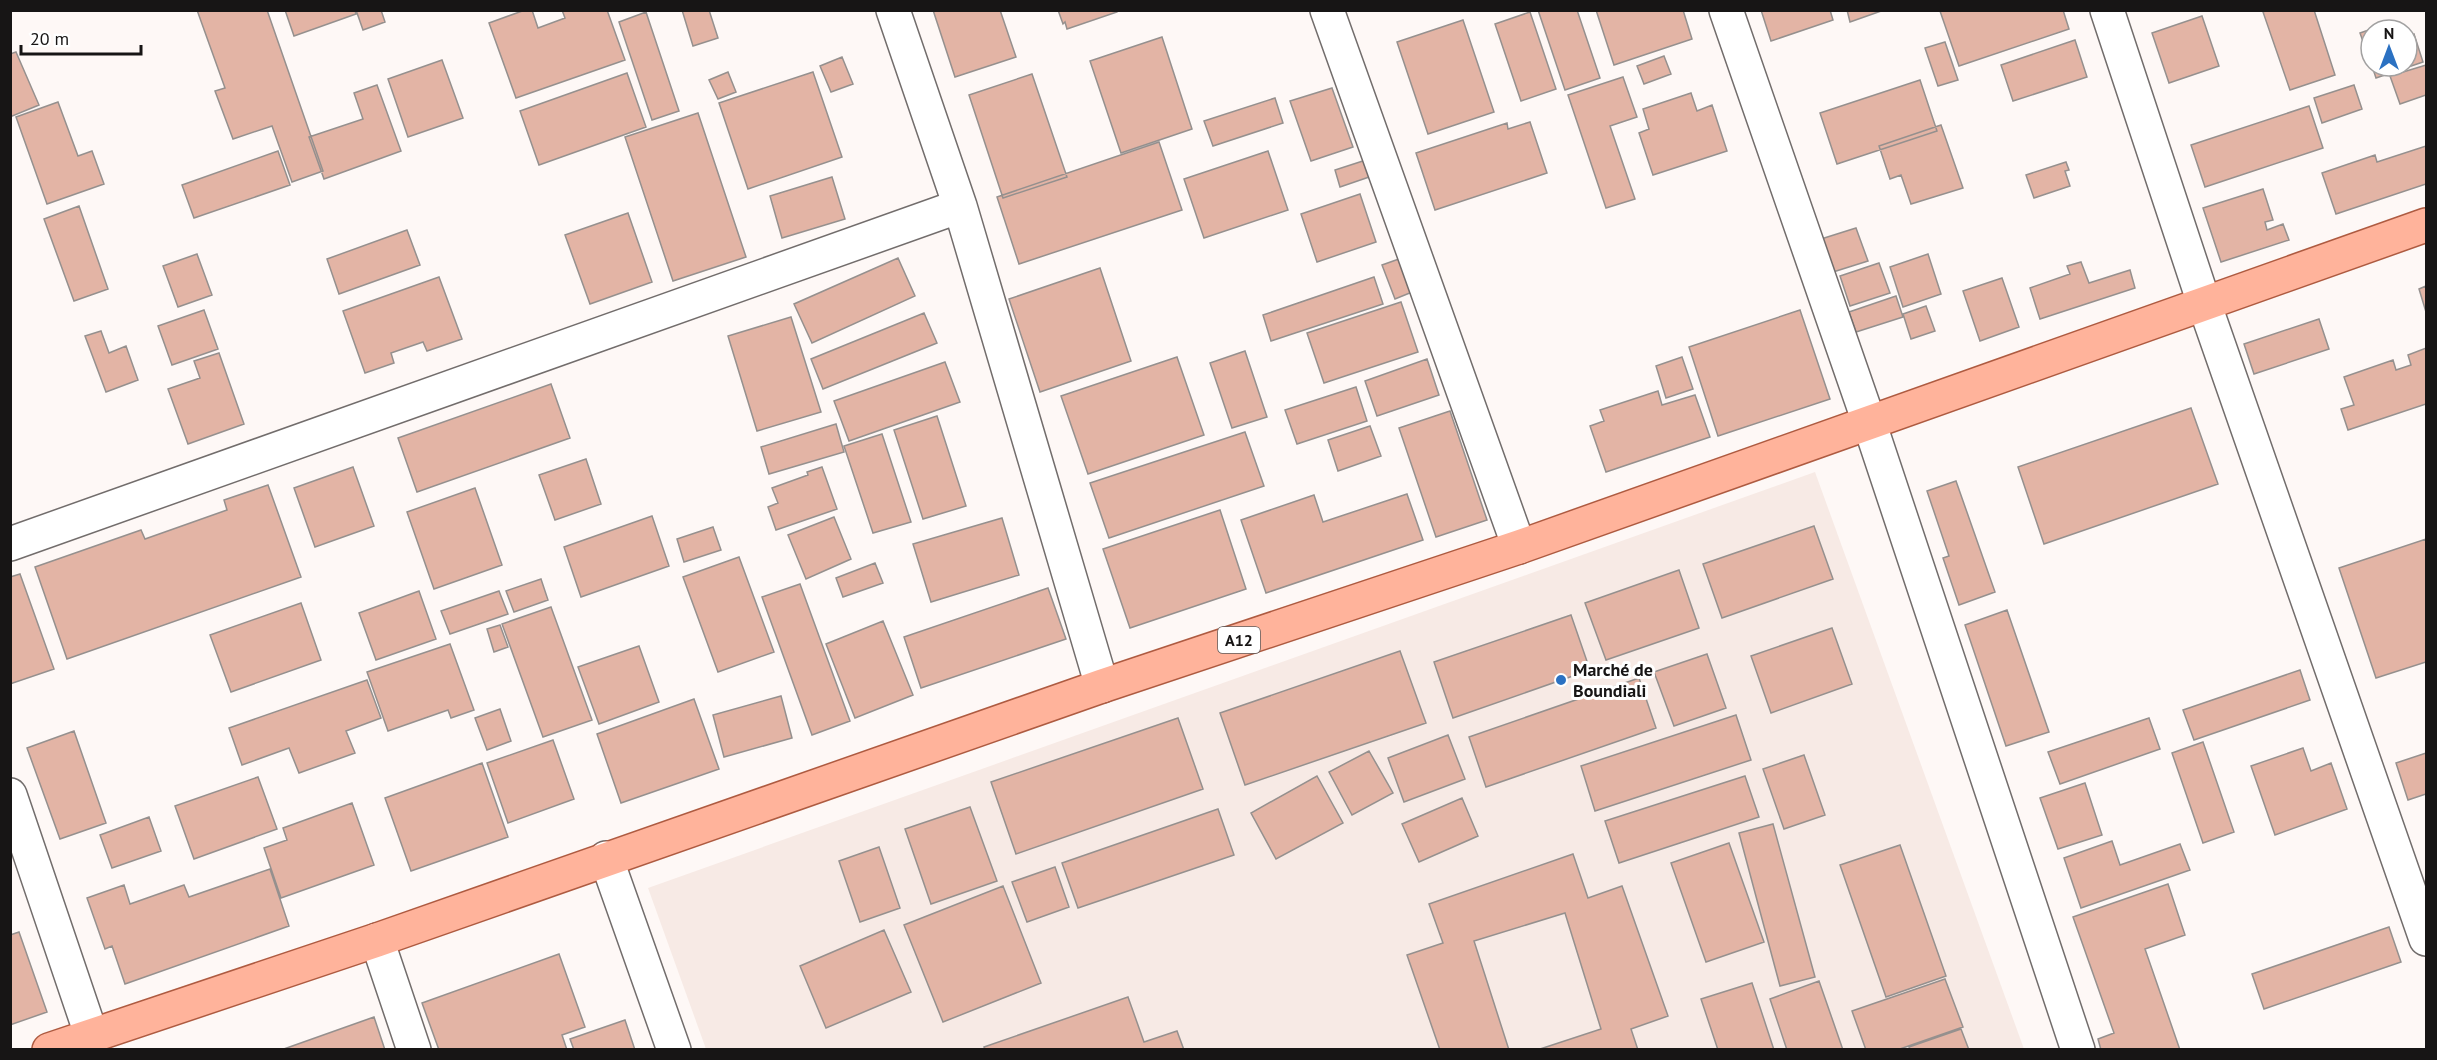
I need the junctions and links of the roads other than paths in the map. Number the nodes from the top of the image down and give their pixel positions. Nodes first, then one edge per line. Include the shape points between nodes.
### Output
1 (892, 10) edge
2 (1327, 10) edge
3 (1726, 10) edge
4 (2107, 10) edge
5 (960, 206) junction
6 (2427, 225) edge
7 (2204, 303) junction
8 (1869, 423) junction
9 (10, 544) edge
10 (1519, 548) junction
11 (1102, 686) junction
12 (10, 795) edge
13 (606, 858) junction
14 (2427, 939) edge
15 (377, 940) junction
16 (91, 1034) junction
17 (49, 1050) edge
18 (414, 1050) edge
19 (674, 1050) edge
20 (2078, 1050) edge

1 - 5 street
2 - 10 street
3 - 8 street
4 - 7 street
5 - 9 street
5 - 11 street
6 - 7 main road, A12
7 - 8 main road, A12
7 - 14 street
8 - 10 main road, A12
8 - 20 street
10 - 11 main road, A12
11 - 13 main road, A12
12 - 16 street
13 - 15 main road, A12
13 - 19 street
15 - 16 main road, A12
15 - 18 street
16 - 17 main road, A12

